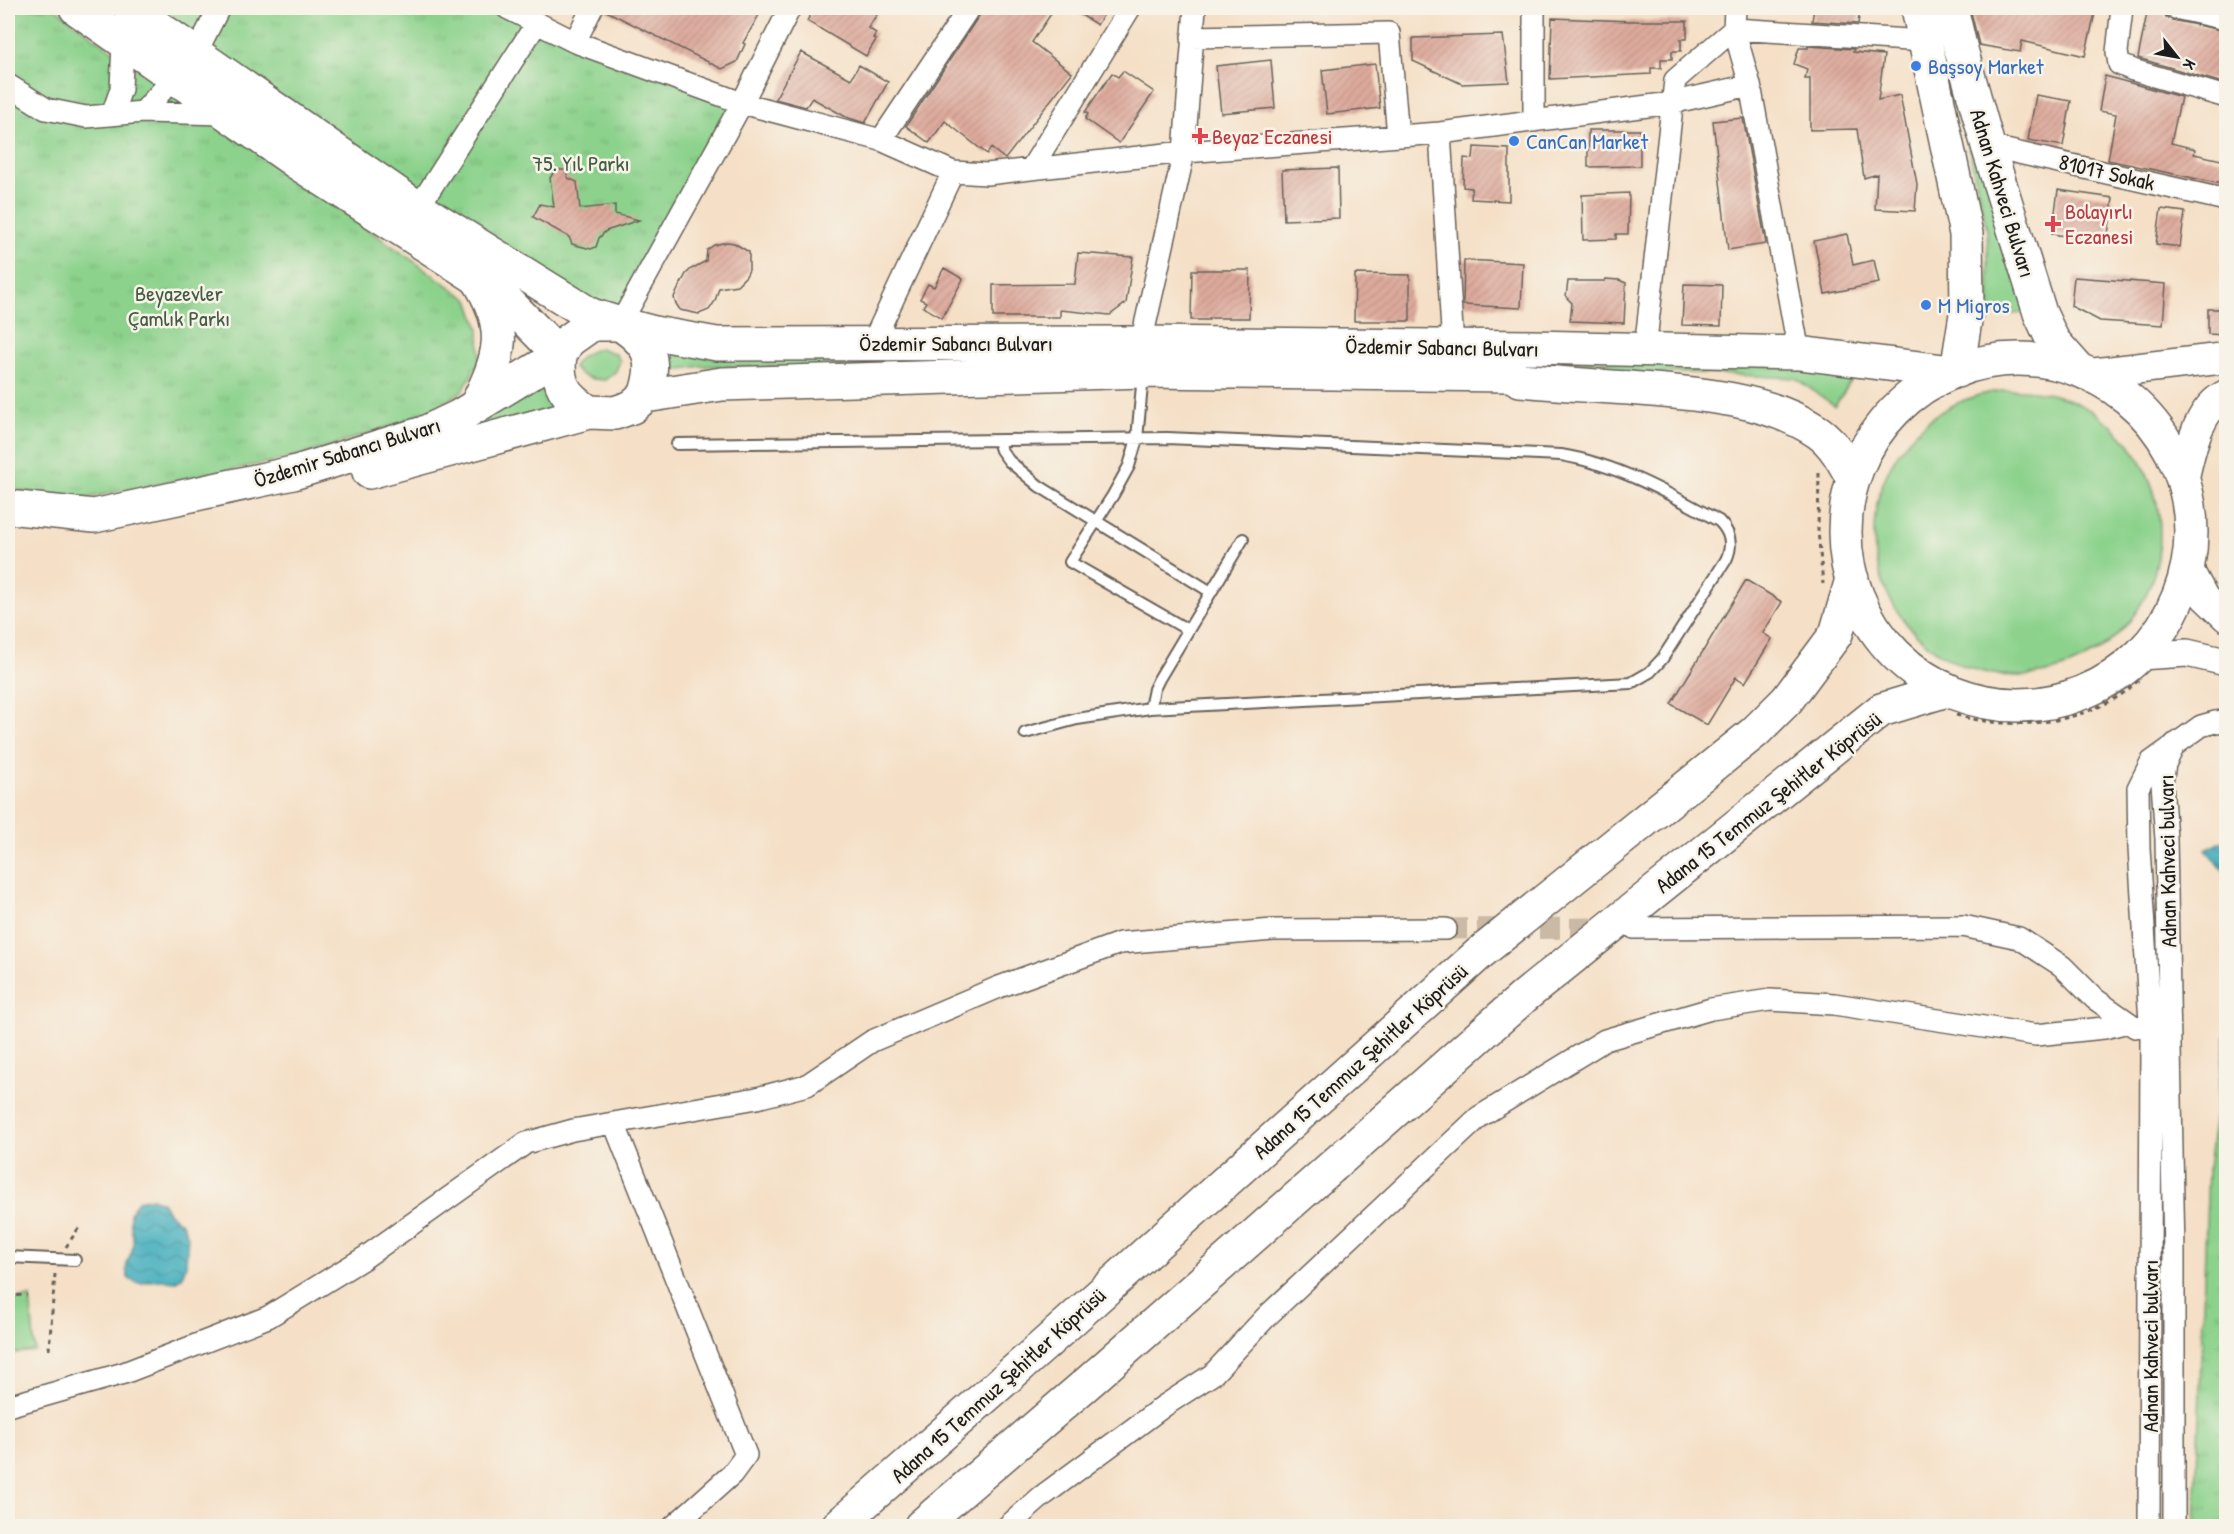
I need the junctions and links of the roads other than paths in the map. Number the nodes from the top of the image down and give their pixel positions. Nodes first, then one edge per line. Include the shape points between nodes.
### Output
1 (76, 8) edge
2 (130, 8) edge
3 (219, 8) edge
4 (507, 8) edge
5 (592, 8) edge
6 (790, 8) edge
7 (969, 8) edge
8 (1130, 8) edge
9 (1195, 8) edge
10 (1534, 8) edge
11 (1735, 8) edge
12 (1918, 8) edge
13 (1951, 8) edge
14 (2122, 8) edge
15 (2175, 8) edge
16 (2226, 19) edge
17 (536, 24) junction
18 (1734, 29) junction
19 (1192, 37) junction
20 (1924, 41) junction
21 (123, 42) junction
22 (574, 42) junction
23 (196, 53) junction
24 (174, 77) junction
25 (8, 85) edge
26 (1750, 85) junction
27 (2226, 97) edge
28 (1671, 103) junction
29 (742, 104) junction
30 (143, 112) junction
31 (226, 114) junction
32 (112, 116) junction
33 (1534, 121) junction
34 (1440, 133) junction
35 (1398, 136) junction
36 (881, 140) junction
37 (1988, 146) junction
38 (1184, 152) junction
39 (1031, 169) junction
40 (953, 172) junction
41 (2226, 200) edge
42 (418, 208) junction
43 (477, 278) junction
44 (620, 324) junction
45 (872, 344) junction
46 (1453, 347) junction
47 (1645, 350) junction
48 (1799, 353) junction
49 (560, 355) junction
50 (1142, 357) junction
51 (2226, 358) edge
52 (2083, 371) junction
53 (1954, 372) junction
54 (2226, 395) edge
55 (645, 396) junction
56 (476, 406) junction
57 (589, 412) junction
58 (1137, 440) junction
59 (998, 441) junction
60 (677, 444) dead end
61 (1853, 479) junction
62 (2183, 481) junction
63 (8, 507) edge
64 (1096, 522) junction
65 (8, 529) edge
66 (1243, 539) dead end
67 (2191, 556) junction
68 (1838, 586) junction
69 (1211, 592) junction
70 (2226, 618) edge
71 (1188, 630) junction
72 (2226, 662) edge
73 (2143, 665) junction
74 (1949, 702) junction
75 (1150, 708) junction
76 (2226, 721) edge
77 (1025, 733) dead end
78 (2175, 744) junction
79 (1634, 928) tunnel mouth
80 (1446, 929) tunnel mouth
81 (2127, 1022) junction
82 (2151, 1038) junction
83 (614, 1123) junction
84 (8, 1257) edge
85 (75, 1260) dead end
86 (8, 1406) edge
87 (674, 1527) edge
88 (838, 1527) edge
89 (921, 1527) edge
90 (1008, 1527) edge
91 (2149, 1527) edge
92 (2174, 1527) edge

1 - 21 main road
2 - 23 main road
3 - 23 street
4 - 17 street
5 - 22 street
6 - 29 street
7 - 36 street
8 - 39 street
9 - 19 street
10 - 33 street
11 - 18 street
12 - 20 main road, Adnan Kahveci Bulvarı
13 - 37 main road, Adnan Kahveci Bulvarı
14 - 27 street via 2119,64
15 - 16 street
17 - 22 street
17 - 42 street
18 - 20 street
18 - 26 street
18 - 28 street via 1675,80
19 - 35 street via 1389,33
19 - 38 street
20 - 53 main road, Adnan Kahveci Bulvarı via 1966,234 1967,308
21 - 24 main road
21 - 32 street via 121,89
22 - 29 street
23 - 24 street
23 - 42 main road
24 - 30 street
24 - 31 main road
25 - 32 street via 46,109 86,117
26 - 28 street
26 - 48 street
28 - 33 street
28 - 47 street
29 - 36 street
29 - 44 street
30 - 31 street
30 - 32 street
31 - 43 main road
33 - 34 street
34 - 35 street
34 - 46 street
35 - 38 street
36 - 40 street
37 - 41 street, 81017 Sokak
37 - 52 main road, Adnan Kahveci Bulvarı via 2040,313 2053,341
38 - 39 street
38 - 50 street
39 - 40 street via 987,174
40 - 45 street
42 - 44 main road via 591,315
43 - 49 main road via 496,290
43 - 56 main road via 494,309 499,345 495,366
44 - 45 main road, Özdemir Sabancı Bulvarı via 717,344
44 - 49 main road, Özdemir Sabancı Bulvarı via 592,324 568,341
44 - 55 main road via 638,335 647,348 651,379
45 - 50 main road, Özdemir Sabancı Bulvarı
46 - 47 main road, Özdemir Sabancı Bulvarı
46 - 50 main road, Özdemir Sabancı Bulvarı
47 - 48 main road, Özdemir Sabancı Bulvarı
48 - 53 main road, Özdemir Sabancı Bulvarı
49 - 56 main road, Özdemir Sabancı Bulvarı
49 - 57 main road via 562,387
50 - 55 main road, Özdemir Sabancı Bulvarı via 722,384
50 - 58 lane
50 - 61 main road, Özdemir Sabancı Bulvarı via 1511,375 1520,380 1672,392 1758,406 1793,418 1819,433 1844,460
51 - 52 main road
52 - 53 main road via 2032,360 2007,360
52 - 62 main road via 2135,403 2152,421 2169,447
53 - 61 main road via 1895,409 1867,448
54 - 62 main road via 2218,399 2203,419
55 - 57 main road, Özdemir Sabancı Bulvarı via 615,413
56 - 63 main road, Özdemir Sabancı Bulvarı via 424,433 293,473 94,516
57 - 65 main road, Özdemir Sabancı Bulvarı via 217,513 92,537
58 - 59 lane
58 - 64 lane via 1121,481
58 - 75 lane via 1167,438 1561,455 1620,471 1713,518 1725,526 1730,539 1726,560 1662,659 1632,683
59 - 60 lane
59 - 64 lane via 1001,450 1038,486
61 - 68 main road via 1847,500 1846,553
62 - 67 main road via 2189,504
64 - 69 lane
64 - 71 lane via 1070,562
66 - 69 lane
67 - 70 street via 2190,570 2205,598
67 - 73 main road via 2181,592
68 - 74 main road via 1859,601 1889,648
68 - 88 main road, Adana 15 Temmuz Şehitler Köprüsü via 1836,634 1787,700 1755,732 1462,969
69 - 71 lane
71 - 75 lane via 1154,689
72 - 73 street via 2187,653
73 - 74 main road via 2088,691 2035,706 1976,700
74 - 89 main road, Adana 15 Temmuz Şehitler Köprüsü via 1881,710 1526,995
75 - 77 lane via 1077,719
76 - 78 street via 2201,726
78 - 82 street, Adnan Kahveci bulvarı via 2151,762 2138,788
78 - 92 street, Adnan Kahveci bulvarı via 2165,764 2162,783 2174,1243
79 - 81 street via 1963,926 2019,938 2062,966
80 - 83 street via 1273,930 1120,943 999,987 872,1041 807,1085 757,1098
81 - 82 street
81 - 90 street via 2036,1035 1834,1004 1770,1000 1711,1009 1605,1040 1479,1117 1266,1317 1213,1374 1051,1490
82 - 91 street, Adnan Kahveci bulvarı
83 - 86 street via 526,1143 364,1258 268,1317 124,1373
83 - 87 street via 746,1455 732,1474
84 - 85 lane

